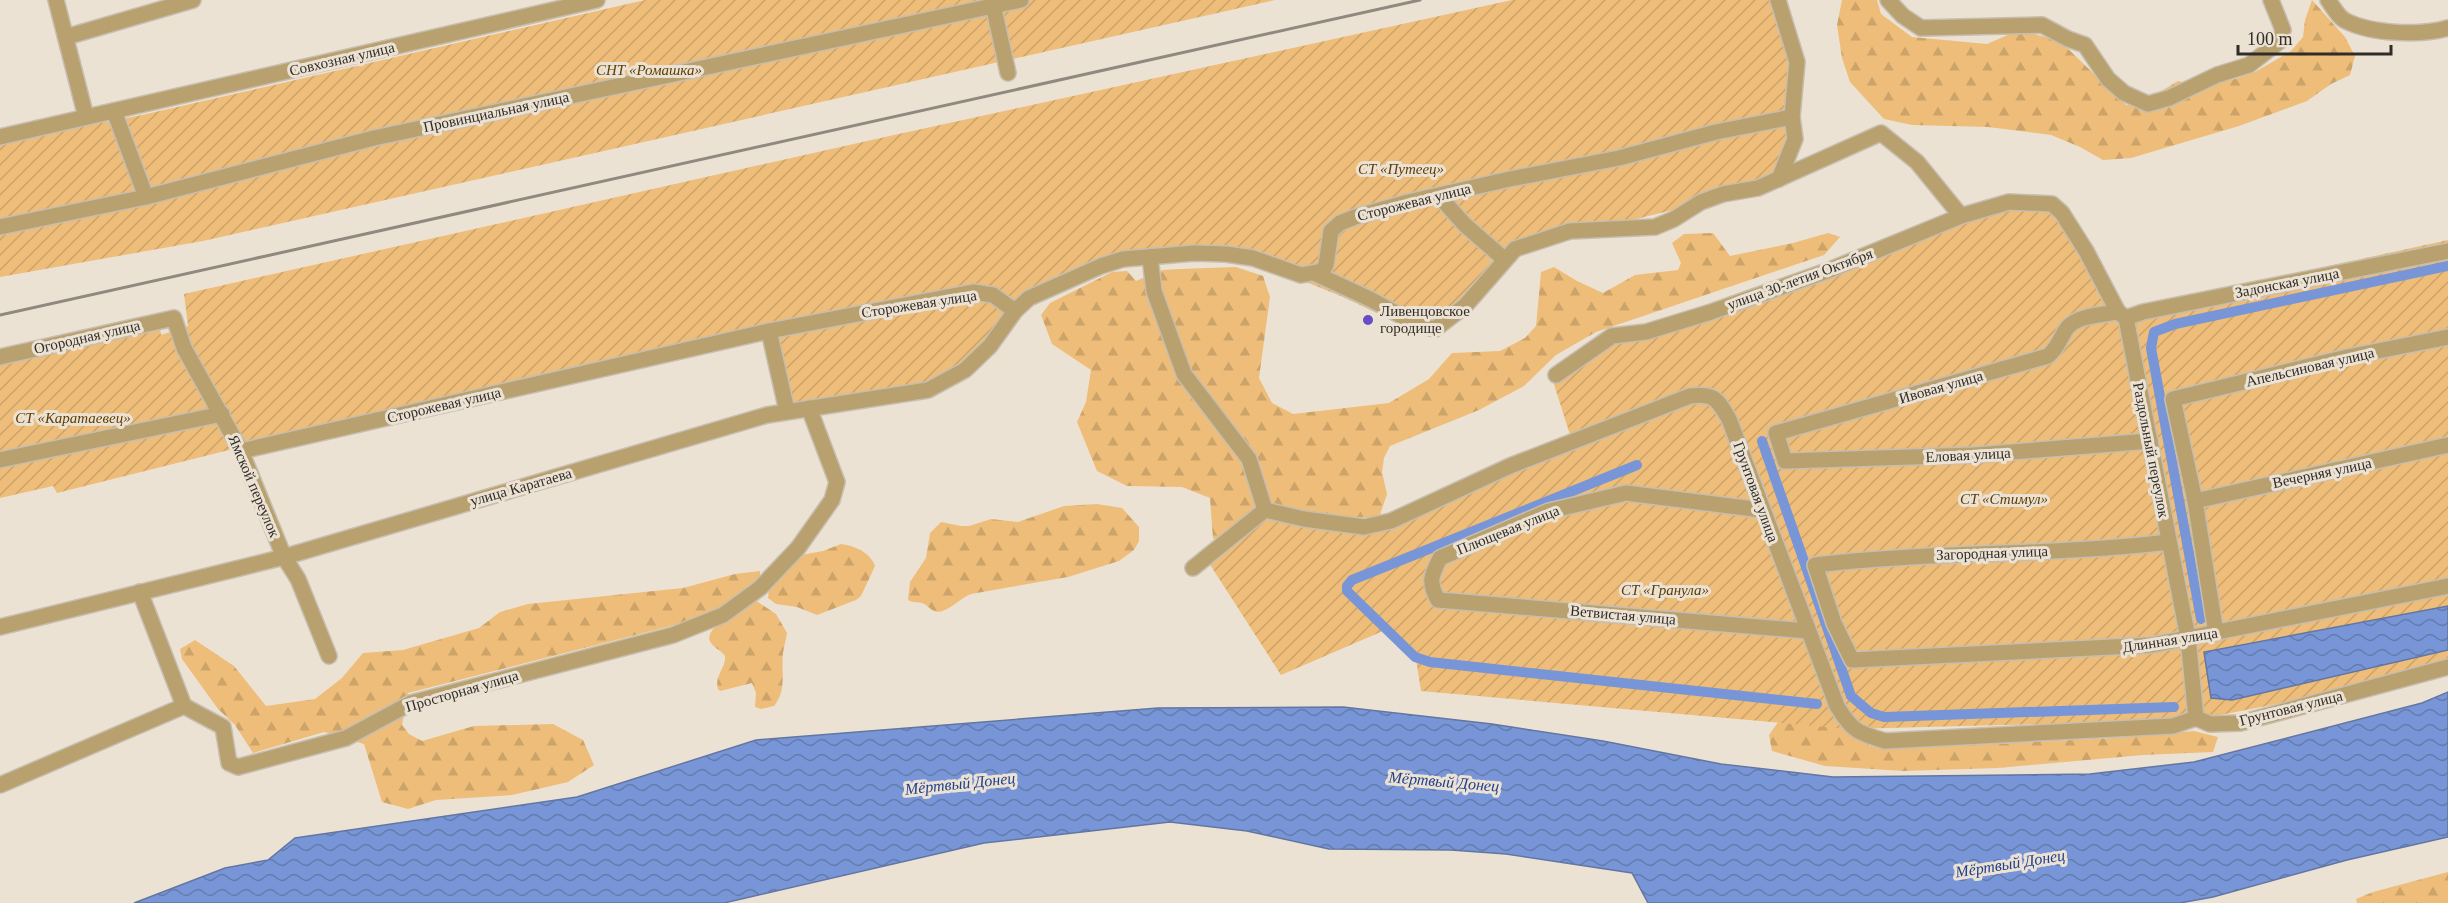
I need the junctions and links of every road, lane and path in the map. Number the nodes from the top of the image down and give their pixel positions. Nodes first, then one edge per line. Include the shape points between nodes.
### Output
1 (56, 0) edge
2 (193, 0) edge
3 (597, 0) edge
4 (1021, 0) edge
5 (1778, 0) edge
6 (1888, 0) edge
7 (2271, 0) edge
8 (2328, 0) edge
9 (993, 3) edge
10 (2448, 28) edge
11 (66, 37) junction
12 (1008, 74) dead end
13 (114, 111) junction
14 (86, 117) junction
15 (1792, 117) junction
16 (0, 137) edge
17 (1779, 179) junction
18 (1439, 195) junction
19 (146, 197) junction
20 (2052, 204) joint
21 (1961, 216) junction
22 (0, 227) edge
23 (2448, 250) edge
24 (1150, 257) junction
25 (1504, 259) junction
26 (1314, 273) junction
27 (1015, 311) junction
28 (2122, 315) junction
29 (174, 318) joint
30 (769, 331) junction
31 (2448, 337) edge
32 (0, 357) edge
33 (1556, 375) dead end
34 (809, 408) junction
35 (787, 411) junction
36 (222, 414) junction
37 (2150, 441) junction
38 (2448, 445) edge
39 (241, 451) junction
40 (0, 460) edge
41 (1785, 461) joint
42 (2195, 501) junction
43 (1265, 510) junction
44 (1762, 510) junction
45 (2169, 542) junction
46 (284, 557) junction
47 (1193, 568) dead end
48 (2448, 586) edge
49 (140, 592) junction
50 (1438, 600) joint
51 (0, 627) edge
52 (1808, 631) junction
53 (2216, 633) junction
54 (2188, 638) junction
55 (329, 656) dead end
56 (1852, 660) joint
57 (2448, 667) edge
58 (184, 706) junction
59 (2196, 718) junction
60 (0, 785) edge

1 - 11 street
2 - 11 street
3 - 13 street, Совхозная улица
4 - 9 street, Провинциальная улица
5 - 15 street via 1797,62
6 - 7 street via 1921,28 2042,24 2085,45 2108,79 2124,93 2148,105 2249,65 2280,41 2283,30
8 - 10 street via 2344,20 2372,30
9 - 12 street
9 - 19 street, Провинциальная улица via 374,138
11 - 14 street
13 - 14 street, Совхозная улица
13 - 19 street
14 - 16 street, Совхозная улица
15 - 17 street via 1795,139
15 - 18 street, Сторожевая улица
17 - 21 street via 1881,133 1917,162
17 - 25 street via 1701,202 1655,227 1570,231 1515,249
18 - 25 street via 1465,225
18 - 26 street, Сторожевая улица via 1340,223 1329,237 1326,265
19 - 22 street, Провинциальная улица
20 - 21 street, улица 30-летия Октября via 2009,202
20 - 28 street, Раздольный переулок via 2086,251
21 - 33 street, улица 30-летия Октября via 1827,271 1711,312 1646,332 1612,336
23 - 28 street, Задонская улица
24 - 26 street via 1226,254 1253,258 1301,275
24 - 27 street via 1101,266 1029,298
24 - 43 street via 1154,291 1184,374 1249,459
25 - 26 street via 1465,306 1435,329 1418,325
27 - 30 street, Сторожевая улица via 993,295 973,292
27 - 34 street, улица Каратаева via 990,346 965,370 928,390
28 - 37 street, Раздольный переулок
28 - 41 street, Ивовая улица via 2075,322 2048,356 1776,433
29 - 32 street, Огородная улица
29 - 36 street, Ямской переулок via 184,348
30 - 35 street
30 - 39 street, Сторожевая улица
31 - 42 street, Апельсиновая улица via 2173,399
34 - 35 street, улица Каратаева
34 - 58 street, Просторная улица via 837,482 832,500 798,548 772,576 707,623 411,703 346,738 238,767 229,763 223,727
35 - 46 street, улица Каратаева
36 - 39 street, Ямской переулок
36 - 40 street
37 - 41 street, Еловая улица via 1974,456
37 - 45 street, Раздольный переулок
38 - 42 street, Вечерняя улица
39 - 46 street, Ямской переулок
42 - 53 street
43 - 44 street, Грунтовая улица via 1364,527 1391,521 1510,466 1704,394 1717,399 1729,419
43 - 47 street
44 - 50 street, Плющевая улица via 1626,493 1549,511 1440,558 1431,587
44 - 52 street, Грунтовая улица
45 - 54 street, Раздольный переулок
45 - 56 street, Загородная улица via 1815,565 1834,623
46 - 49 street, улица Каратаева
46 - 55 street, Ямской переулок via 298,579
48 - 53 street, Длинная улица
49 - 51 street, улица Каратаева
49 - 58 street
50 - 52 street, Ветвистая улица
52 - 59 street, Грунтовая улица via 1845,720 1859,734 1885,741 2172,726
53 - 54 street, Длинная улица
54 - 56 street, Длинная улица via 2122,648
54 - 59 street, Раздольный переулок
57 - 59 street, Грунтовая улица via 2240,723 2210,724
58 - 60 street

